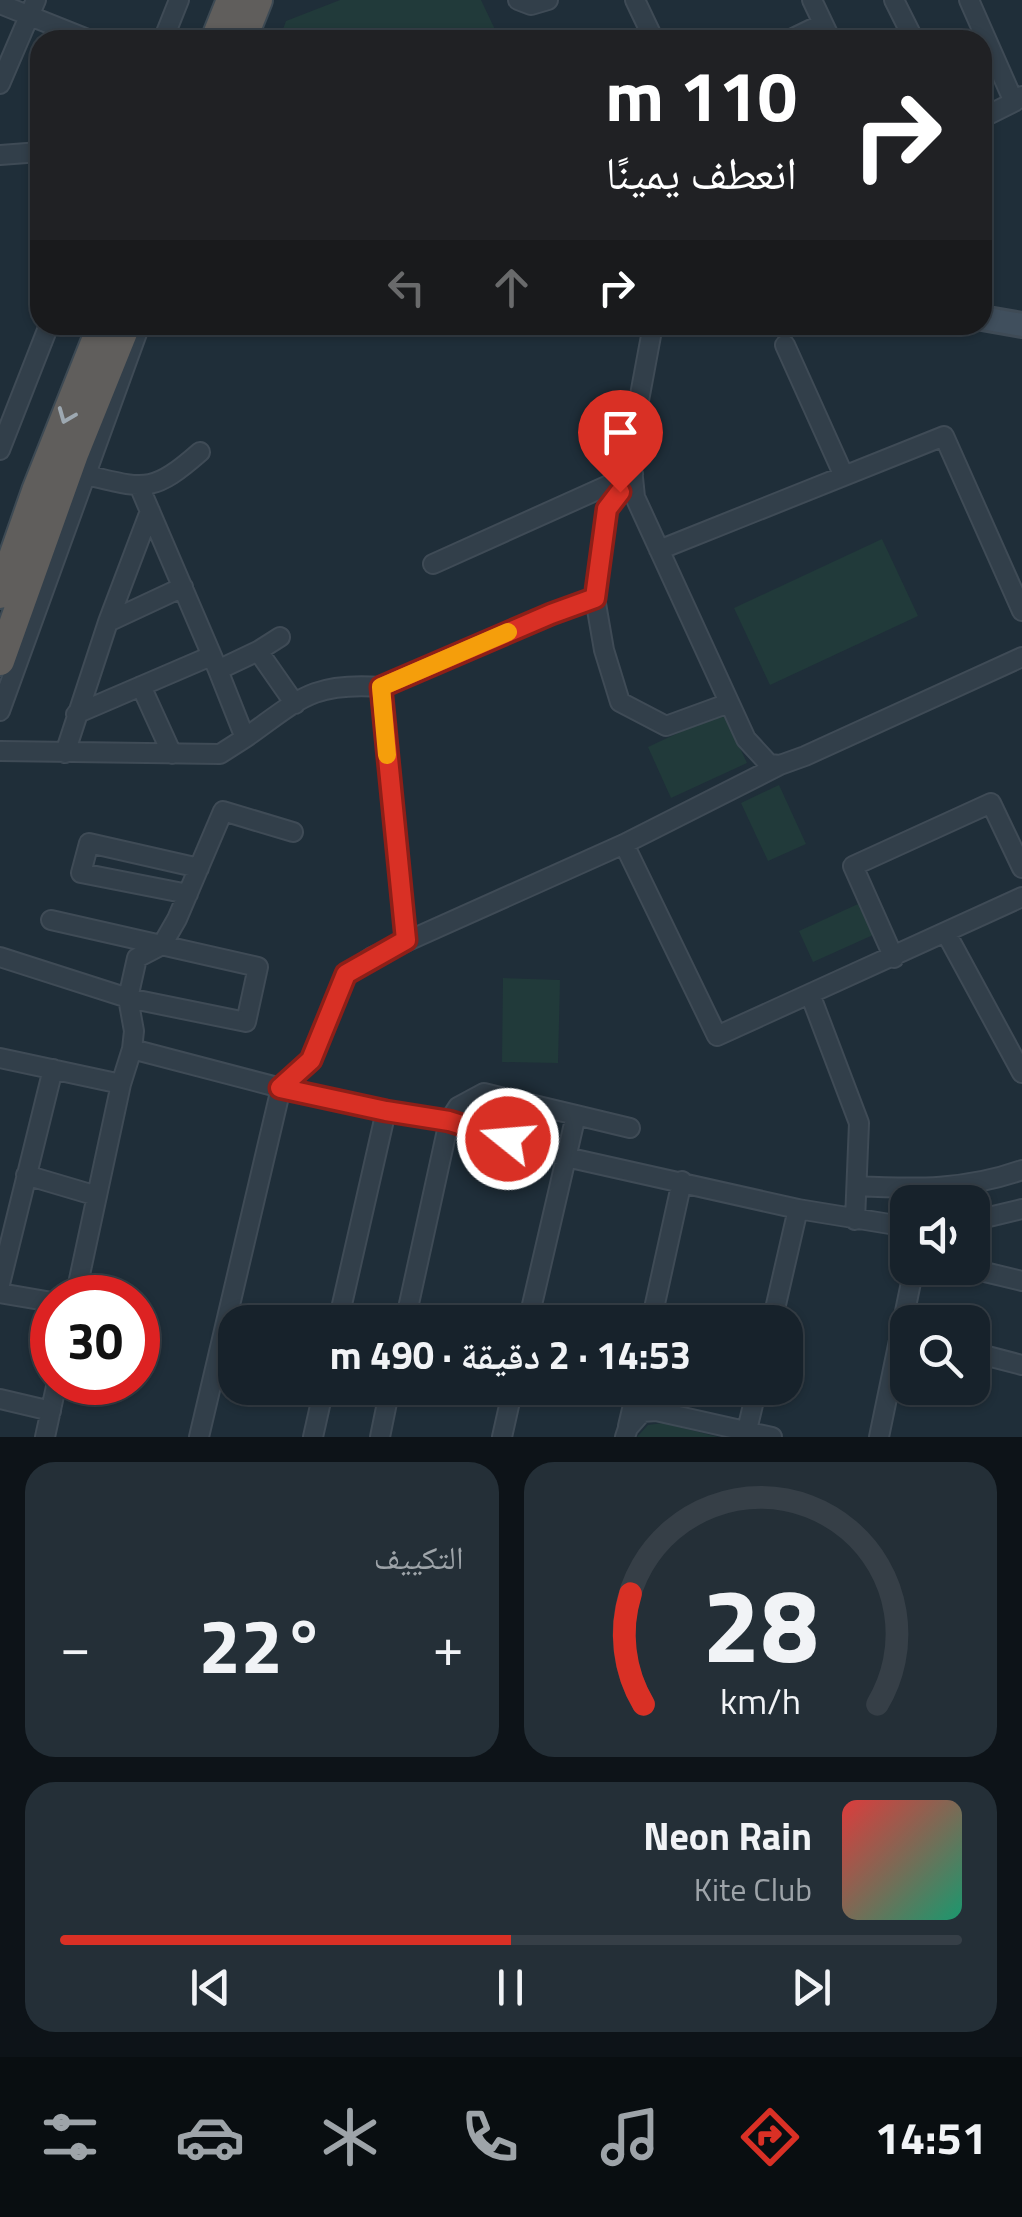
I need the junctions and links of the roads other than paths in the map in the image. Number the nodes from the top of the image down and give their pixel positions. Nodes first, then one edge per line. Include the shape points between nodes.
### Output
1 (179, 0) edge
2 (231, 0) edge
3 (258, 0) edge
4 (518, 0) edge
5 (548, 0) edge
6 (636, 0) edge
7 (812, 0) edge
8 (894, 0) edge
9 (969, 0) edge
10 (0, 4) edge
11 (33, 8) edge
12 (72, 30) edge
13 (167, 30) edge
14 (219, 30) edge
15 (246, 30) edge
16 (650, 30) edge
17 (825, 30) edge
18 (905, 30) edge
19 (984, 30) edge
20 (992, 46) edge
21 (0, 84) edge
22 (1018, 99) edge
23 (992, 113) edge
24 (30, 153) edge
25 (0, 155) edge
26 (992, 320) edge
27 (1022, 325) edge
28 (45, 335) edge
29 (98, 335) edge
30 (122, 335) edge
31 (136, 335) edge
32 (651, 335) edge
33 (784, 346) dead end
34 (0, 450) edge
35 (200, 452) dead end
36 (633, 474) junction
37 (86, 476) junction
38 (844, 476) junction
39 (140, 488) junction
40 (150, 511) junction
41 (660, 550) junction
42 (433, 564) dead end
43 (182, 588) junction
44 (0, 594) edge
45 (595, 598) junction
46 (1022, 611) edge
47 (108, 622) junction
48 (280, 637) dead end
49 (258, 651) junction
50 (1022, 657) edge
51 (0, 661) edge
52 (214, 663) junction
53 (140, 686) junction
54 (381, 687) junction
55 (729, 703) junction
56 (295, 704) junction
57 (0, 712) edge
58 (76, 714) junction
59 (244, 738) junction
60 (0, 751) edge
61 (64, 753) junction
62 (172, 754) junction
63 (780, 765) junction
64 (292, 832) dead end
65 (624, 844) junction
66 (199, 868) junction
67 (1022, 868) edge
68 (188, 894) junction
69 (1022, 898) edge
70 (51, 920) dead end
71 (946, 934) junction
72 (406, 940) junction
73 (162, 945) junction
74 (0, 957) edge
75 (894, 958) junction
76 (810, 994) junction
77 (128, 998) junction
78 (132, 1049) junction
79 (0, 1058) edge
80 (53, 1069) junction
81 (1022, 1073) edge
82 (121, 1084) junction
83 (280, 1088) junction
84 (386, 1111) junction
85 (576, 1115) junction
86 (449, 1121) junction
87 (630, 1128) dead end
88 (566, 1157) junction
89 (1022, 1170) edge
90 (26, 1175) junction
91 (682, 1182) junction
92 (856, 1186) junction
93 (97, 1196) junction
94 (1022, 1209) edge
95 (798, 1210) junction
96 (990, 1217) edge
97 (855, 1220) junction
98 (890, 1225) edge
99 (990, 1273) edge
100 (80, 1275) edge
101 (1022, 1281) edge
102 (0, 1284) edge
103 (0, 1293) edge
104 (30, 1298) edge
105 (342, 1305) edge
106 (409, 1305) edge
107 (532, 1305) edge
108 (655, 1305) edge
109 (776, 1305) edge
110 (990, 1357) edge
111 (1022, 1365) edge
112 (890, 1393) edge
113 (0, 1399) edge
114 (51, 1405) edge
115 (320, 1405) edge
116 (387, 1405) edge
117 (509, 1405) edge
118 (633, 1405) edge
119 (753, 1405) edge
120 (50, 1410) junction
121 (747, 1430) junction
122 (626, 1433) edge
123 (45, 1437) edge
124 (199, 1437) edge
125 (312, 1437) edge
126 (380, 1437) edge
127 (502, 1437) edge
128 (772, 1437) edge
129 (879, 1437) edge

1 - 13 street
2 - 14 highway
3 - 15 highway
4 - 5 street
6 - 16 street
7 - 17 street
8 - 18 street
9 - 19 street
10 - 11 street
11 - 12 street
11 - 21 street
20 - 22 street
22 - 23 street
24 - 25 street
26 - 27 main road
28 - 34 street
29 -> 44 highway
30 - 51 highway
31 - 37 street
32 - 36 street via 630,448
33 - 38 street
35 - 39 street via 172,477
36 - 41 street via 635,497
36 - 42 street
36 - 45 street via 607,509
37 - 39 street
37 - 57 street
38 - 41 street
38 - 46 street via 944,436
39 - 40 street
40 - 43 street
40 - 47 street
41 - 55 street
43 - 47 street
43 - 52 street
45 - 54 street
45 - 55 street via 620,702 666,726
47 - 58 street
48 - 49 street
49 - 52 street
49 - 56 street
50 - 63 street
52 - 53 street
52 - 59 street
53 - 58 street
53 - 62 street
54 - 56 street via 327,687
54 - 72 street
55 - 63 street via 746,739 769,764
56 - 59 street
58 - 61 street
59 - 62 street via 220,754
60 - 61 street
61 - 62 street
63 - 65 street
64 - 66 street via 223,811
65 - 72 street
65 - 76 street via 717,1036
66 - 68 street
66 - 68 street via 89,843 82,873
67 - 75 street via 991,803 853,866
68 - 73 street
69 - 71 street
70 - 73 street
71 - 75 street
71 - 81 street
72 - 83 street via 346,974 311,1060
73 - 77 street via 137,958
73 - 77 street via 258,967 246,1022
74 - 77 street
75 - 76 street
76 - 92 street via 860,1124
77 - 78 street
78 - 82 street
78 - 83 street
79 - 80 street
80 - 82 street
80 - 90 street
82 - 93 street
83 - 84 street
83 - 124 street
84 - 86 street
84 - 105 street
85 - 86 street via 484,1093 458,1107
85 - 87 street
85 - 88 street
86 - 88 street
86 - 106 street
88 - 91 street
88 - 107 street
89 - 92 street via 960,1187
90 - 93 street
90 - 102 street
91 - 95 street
91 - 108 street
92 - 97 street
93 - 100 street
94 - 96 street
95 - 97 street
95 - 109 street
97 - 98 street
99 - 101 street
103 - 104 street
110 - 111 street
112 - 129 street
113 - 120 street
114 - 120 street
115 - 125 street
116 - 126 street
117 - 127 street
118 - 122 street
119 - 121 street
120 - 123 street
121 - 122 street via 656,1411 642,1412
121 - 128 street

